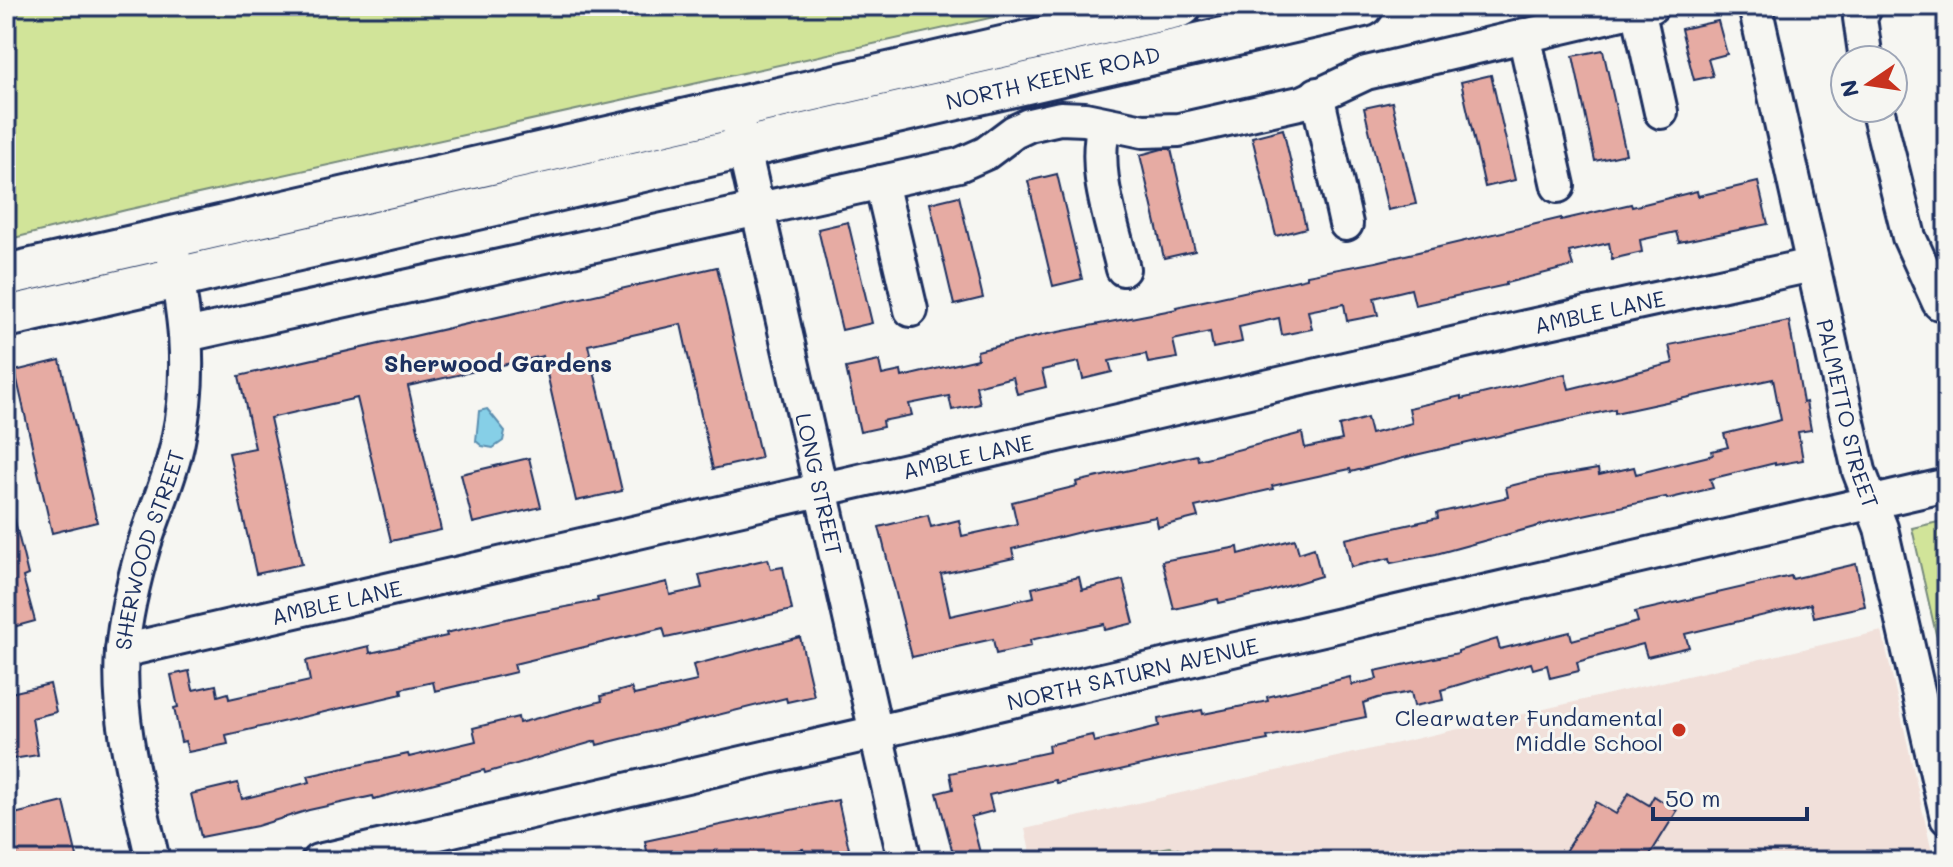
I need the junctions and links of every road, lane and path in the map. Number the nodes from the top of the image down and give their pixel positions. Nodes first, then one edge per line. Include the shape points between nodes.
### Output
1 (1181, 6) edge
2 (1363, 6) edge
3 (1755, 6) edge
4 (1866, 6) edge
5 (1645, 8) edge
6 (1524, 35) junction
7 (1864, 44) edge
8 (1317, 94) junction
9 (735, 108) junction
10 (1661, 112) dead end
11 (1104, 124) junction
12 (1881, 124) edge
13 (743, 147) junction
14 (881, 182) junction
15 (1558, 186) dead end
16 (758, 211) junction
17 (1346, 224) dead end
18 (170, 237) junction
19 (1812, 265) junction
20 (1123, 269) dead end
21 (6, 275) edge
22 (178, 278) junction
23 (1947, 303) edge
24 (911, 310) dead end
25 (6, 317) edge
26 (186, 335) junction
27 (1947, 485) edge
28 (822, 492) junction
29 (1871, 503) junction
30 (122, 651) junction
31 (876, 732) junction
32 (1947, 818) edge
33 (153, 861) edge
34 (318, 861) edge
35 (905, 861) edge

1 - 9 main road, NORTH KEENE ROAD
2 - 13 main road, NORTH KEENE ROAD
3 - 19 street, PALMETTO STREET
4 - 7 street via 1860,18
5 - 6 street
5 - 10 street
6 - 8 street via 1366,73
6 - 15 street
8 - 11 street via 1304,102 1179,130
8 - 17 street
9 - 13 street, LONG STREET
9 - 18 main road, NORTH KEENE ROAD
11 - 14 street via 1060,118 1029,125 959,165
11 - 20 street via 1099,166
12 - 23 street via 1909,237 1939,303
13 - 16 street, LONG STREET
13 - 22 main road, NORTH KEENE ROAD
14 - 16 street
14 - 24 street
16 - 26 street via 729,213
16 - 28 street, LONG STREET
18 - 21 main road, NORTH KEENE ROAD
18 - 22 street, SHERWOOD STREET
19 - 28 street, AMBLE LANE
19 - 29 street, PALMETTO STREET
22 - 25 main road, NORTH KEENE ROAD
22 - 26 street, SHERWOOD STREET
26 - 30 street, SHERWOOD STREET via 186,390 178,442 144,545
27 - 29 street, NORTH SATURN AVENUE
28 - 30 street, AMBLE LANE
28 - 31 street, LONG STREET
29 - 31 street, NORTH SATURN AVENUE
29 - 32 street, PALMETTO STREET via 1910,647
30 - 33 street, SHERWOOD STREET via 124,720
31 - 34 street, NORTH SATURN AVENUE
31 - 35 street, LONG STREET

